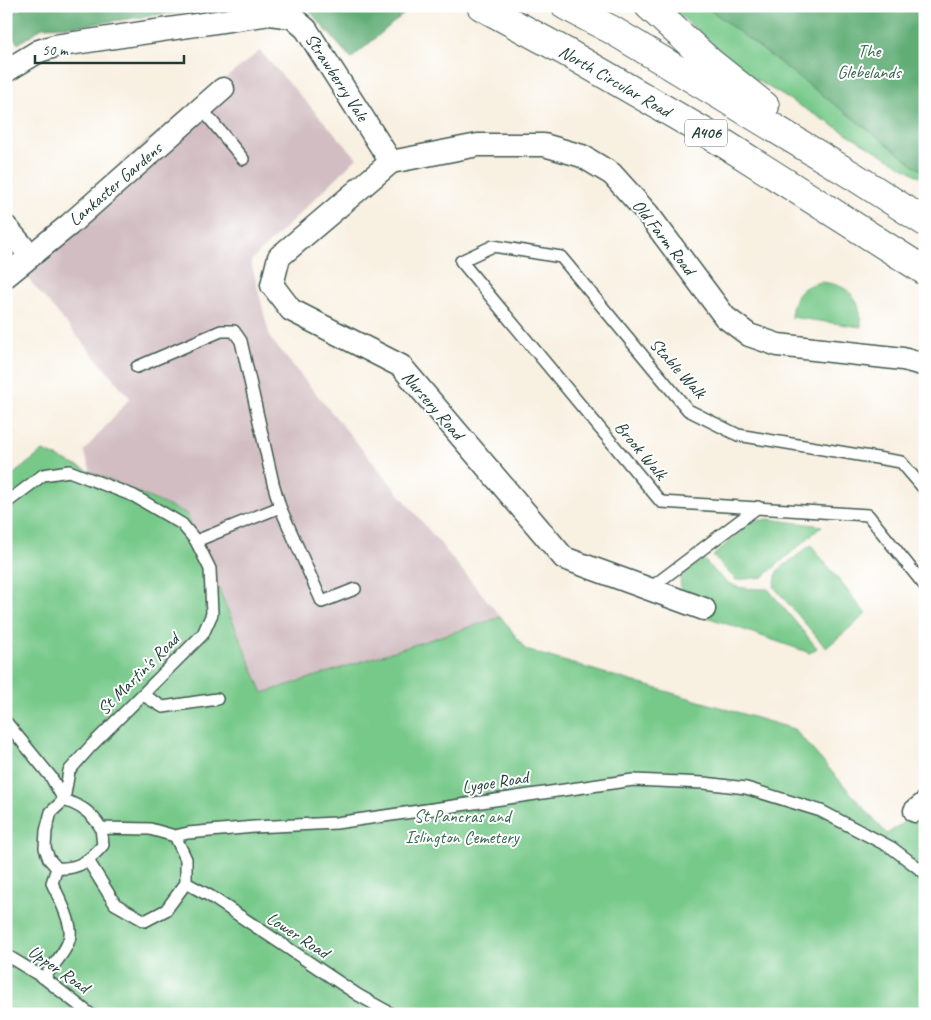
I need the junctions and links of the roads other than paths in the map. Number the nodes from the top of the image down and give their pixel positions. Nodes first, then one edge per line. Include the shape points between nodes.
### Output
1 (481, 6) edge
2 (566, 6) edge
3 (649, 6) edge
4 (6, 71) edge
5 (223, 89) dead end
6 (200, 108) junction
7 (243, 159) dead end
8 (391, 162) junction
9 (854, 177) junction
10 (925, 222) edge
11 (6, 227) edge
12 (30, 255) junction
13 (461, 261) joint
14 (925, 271) edge
15 (6, 276) edge
16 (925, 365) edge
17 (137, 368) dead end
18 (925, 490) edge
19 (6, 503) edge
20 (280, 506) junction
21 (758, 507) junction
22 (196, 541) junction
23 (925, 586) edge
24 (355, 589) dead end
25 (648, 589) junction
26 (704, 609) dead end
27 (144, 694) junction
28 (217, 699) dead end
29 (6, 722) edge
30 (64, 800) junction
31 (101, 828) junction
32 (175, 836) junction
33 (89, 862) junction
34 (57, 868) junction
35 (925, 873) edge
36 (186, 883) junction
37 (6, 955) edge
38 (44, 978) junction
39 (90, 1014) edge
40 (392, 1014) edge

1 - 14 highway, North Circular Road / A406 via 725,144
2 - 9 highway, A406 via 612,30
3 - 9 highway, A406 via 710,62
4 - 8 street, Strawberry Vale via 38,50 55,46 270,14 292,17 306,29
5 - 6 street, Lankaster Gardens
6 - 7 lane
6 - 12 street, Lankaster Gardens via 69,225
8 - 16 street, Old Farm Road via 478,145 544,145 582,156 612,174 648,214 725,317 749,335 778,345 903,359
8 - 25 street, Nursery Road via 279,257 272,285 291,310 401,366 564,558
9 - 10 highway, A406
11 - 12 street
12 - 15 street, Lankaster Gardens
13 - 18 lane, Stable Walk via 494,246 561,256 688,410 738,435 901,462
13 - 21 lane, Brook Walk via 661,502
17 - 20 lane via 221,330 234,331 241,341
19 - 22 lane, St Martin's Road via 43,475 69,471 134,496 182,524
20 - 22 lane
20 - 24 lane via 322,602
21 - 23 lane, Brook Walk via 868,516
21 - 25 lane
22 - 27 lane, St Martin's Road via 210,569 212,614 203,634
25 - 26 street, Nursery Road
27 - 28 lane via 163,707
27 - 30 lane, St Martin's Road via 69,771
29 - 30 lane via 51,777
30 - 31 lane via 82,807
30 - 34 lane, St Martin's Road via 51,812 46,831 45,848
31 - 32 lane, Lygoe Road via 150,829
31 - 33 lane via 103,845
32 - 35 lane, Lygoe Road via 254,827 336,823 633,780 704,783 746,788 821,812 892,848
32 - 36 lane via 186,859
33 - 34 lane
33 - 36 lane via 115,904 145,921 166,910
34 - 38 lane via 52,884 71,934 68,944
36 - 40 lane, Lower Road via 358,996
37 - 38 lane, Upper Road
38 - 39 lane, Upper Road

